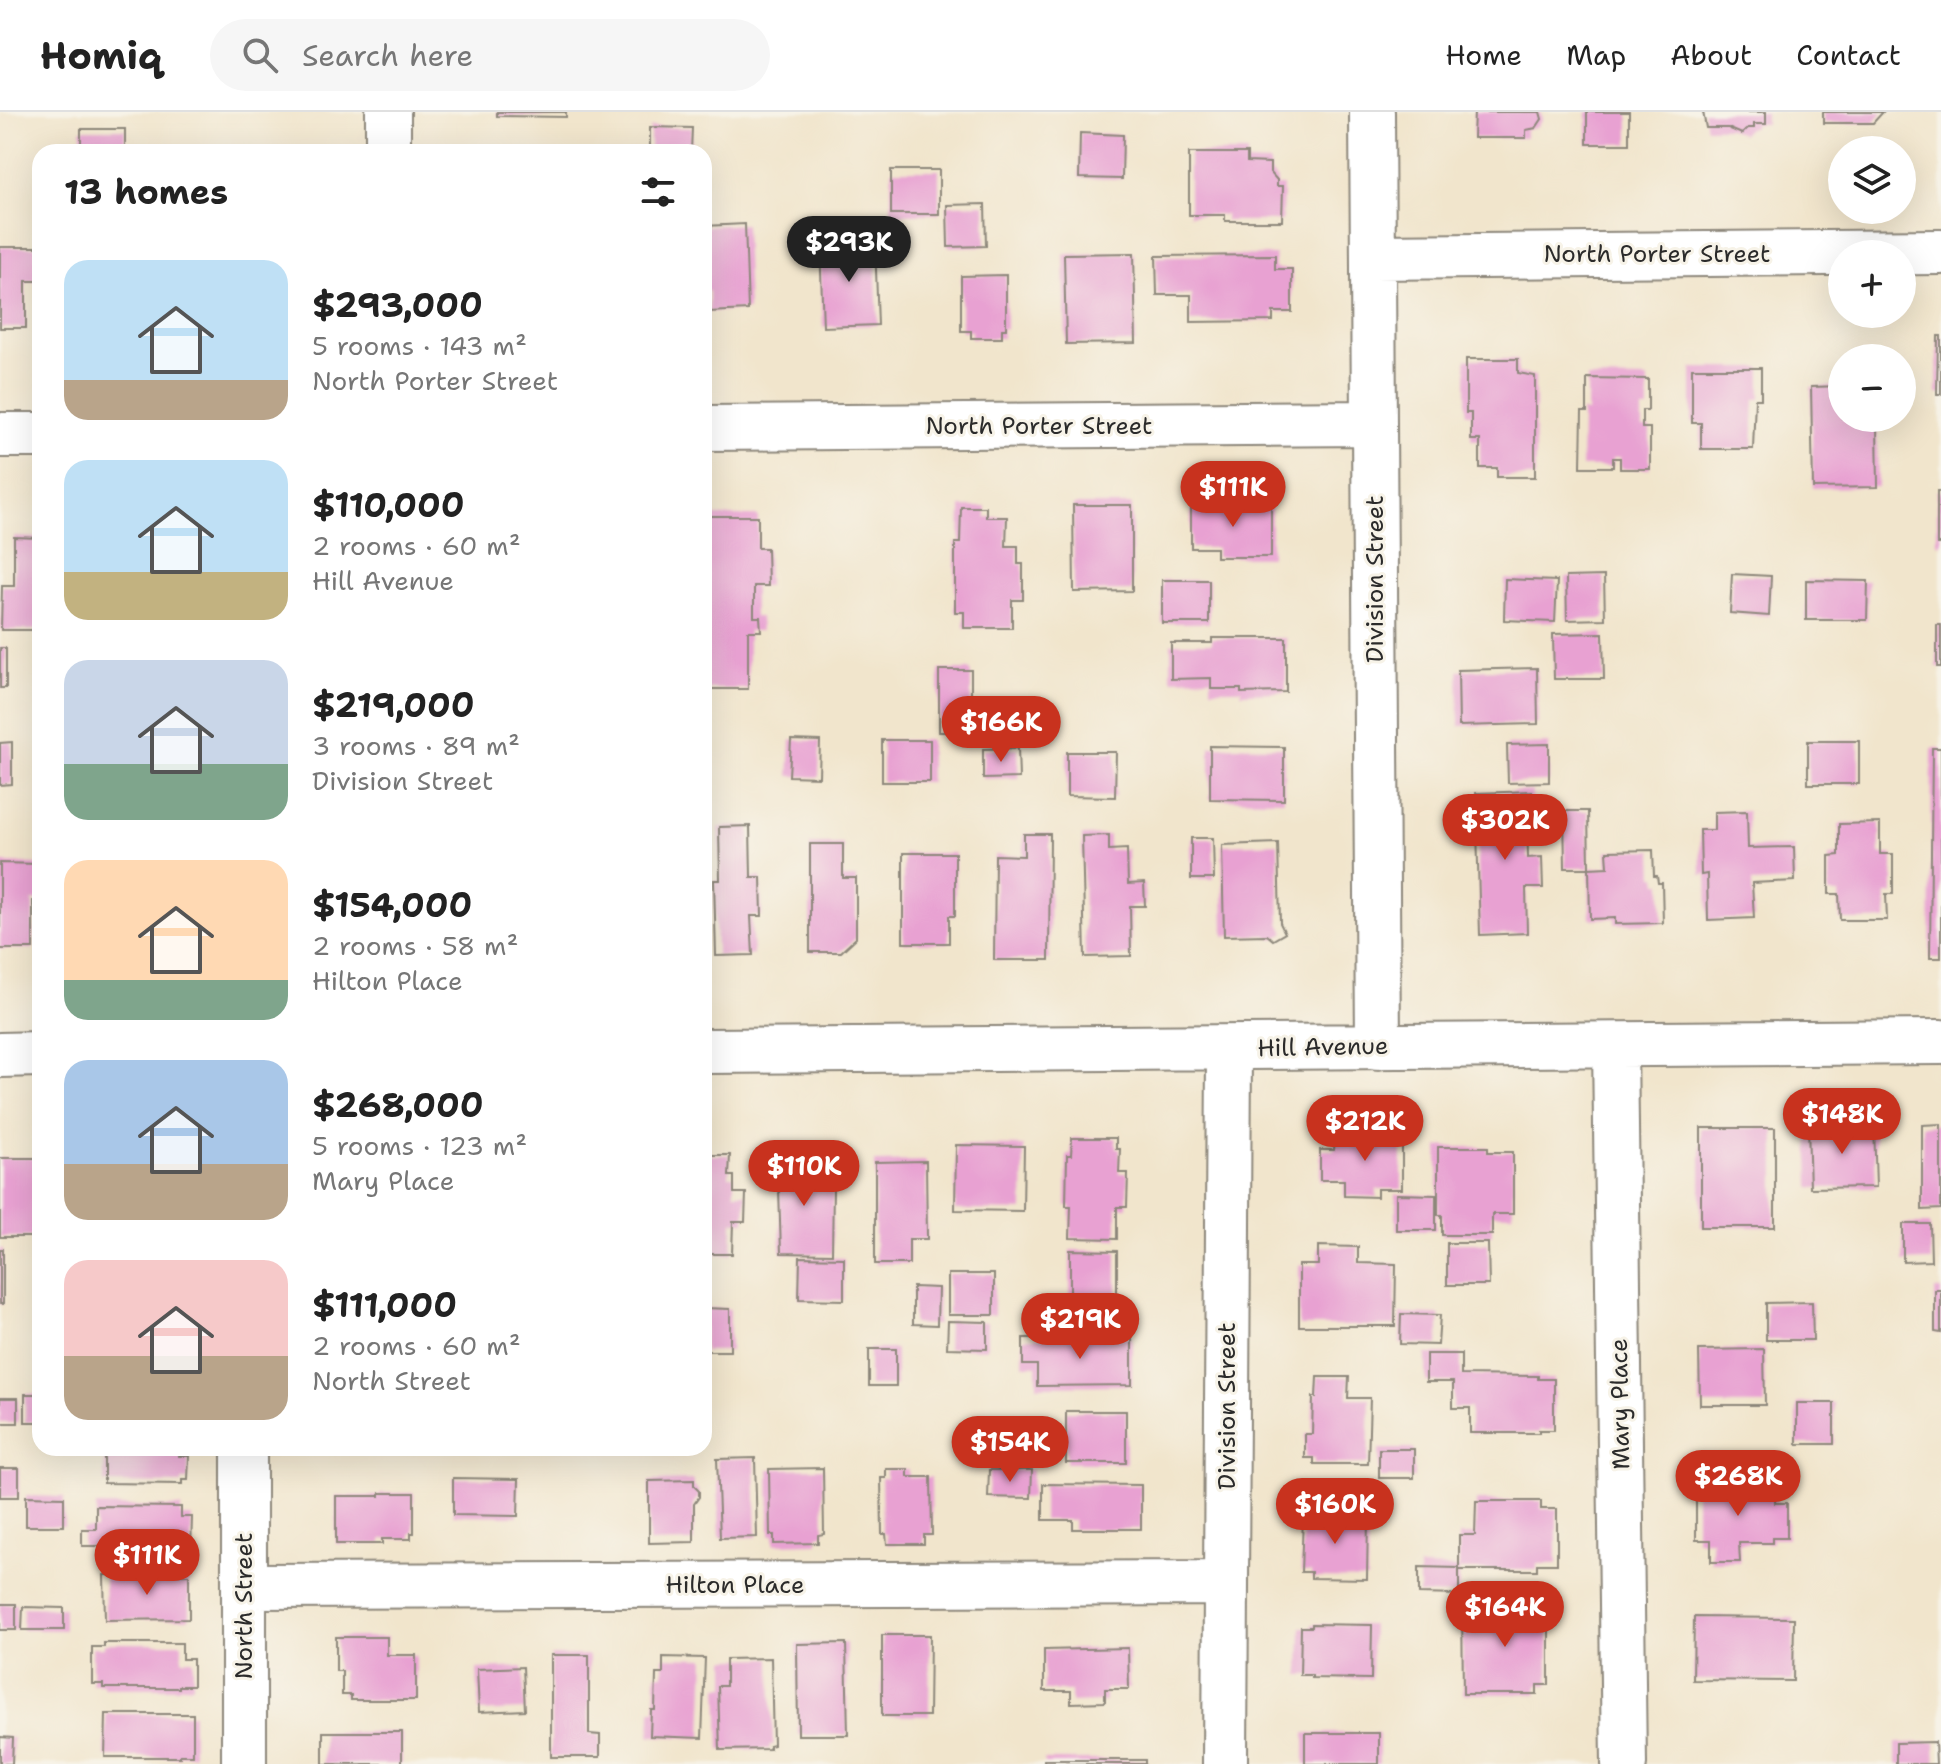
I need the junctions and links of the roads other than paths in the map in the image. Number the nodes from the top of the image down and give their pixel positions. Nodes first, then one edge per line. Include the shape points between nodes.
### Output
1 (388, 112) edge
2 (1372, 112) edge
3 (388, 144) edge
4 (1941, 252) edge
5 (1373, 257) junction
6 (1374, 423) junction
7 (712, 428) edge
8 (0, 435) edge
9 (32, 435) edge
10 (1941, 1042) edge
11 (1615, 1045) junction
12 (1378, 1047) junction
13 (1229, 1048) junction
14 (712, 1051) edge
15 (32, 1054) edge
16 (0, 1055) edge
17 (244, 1456) edge
18 (1226, 1583) junction
19 (245, 1586) junction
20 (244, 1764) edge
21 (1225, 1764) edge
22 (1624, 1764) edge

1 - 3 street
2 - 5 street, Division Street
4 - 5 street, North Porter Street
5 - 6 street, Division Street
6 - 7 street, North Porter Street
6 - 12 street, Division Street
8 - 9 street
10 - 11 street, Hill Avenue
11 - 12 street, Hill Avenue
11 - 22 street, Mary Place
12 - 13 street, Hill Avenue
13 - 14 street, Hill Avenue
13 - 18 street, Division Street
15 - 16 street
17 - 19 street, North Street
18 - 19 street, Hilton Place
18 - 21 street, Division Street
19 - 20 street, North Street

